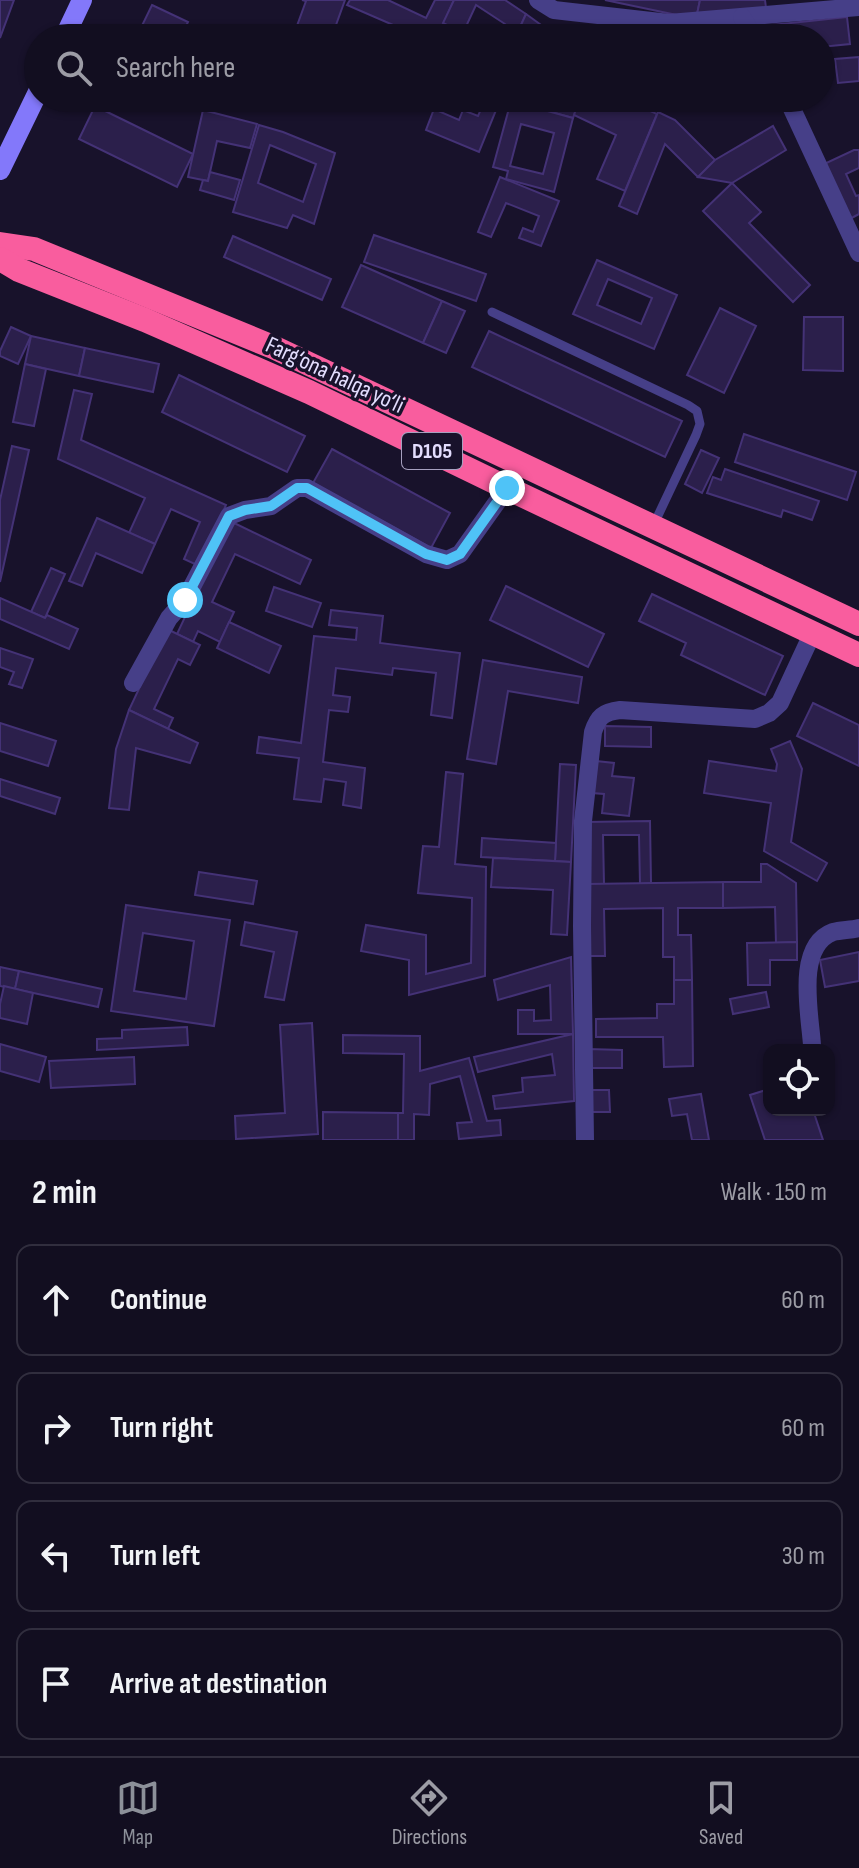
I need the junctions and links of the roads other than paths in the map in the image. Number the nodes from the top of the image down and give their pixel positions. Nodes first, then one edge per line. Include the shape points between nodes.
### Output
1 (82, 0) edge
2 (538, 0) edge
3 (859, 7) edge
4 (592, 8) edge
5 (742, 17) junction
6 (71, 24) edge
7 (746, 24) edge
8 (28, 112) edge
9 (794, 112) edge
10 (0, 170) edge
11 (0, 244) edge
12 (859, 253) edge
13 (0, 259) edge
14 (492, 312) dead end
15 (507, 488) junction
16 (653, 527) junction
17 (859, 624) edge
18 (813, 632) junction
19 (859, 655) edge
20 (133, 683) dead end
21 (859, 928) edge
22 (812, 1044) edge
23 (585, 1140) edge

1 - 6 street
2 - 4 street via 554,10
3 - 5 street
4 - 5 street via 669,23
5 - 7 street
8 - 10 street
9 - 12 street
11 - 16 highway, Farg‘ona halqa yo‘li / D105 via 34,249 273,347
13 - 15 highway, Farg‘ona halqa yo‘li / D105 via 309,392
14 - 16 lane via 697,411 696,435
15 - 18 highway, Farg‘ona halqa yo‘li / D105
15 - 20 street via 460,554 447,560 426,554 307,488 297,488 271,506 229,516
16 - 17 highway, Farg‘ona halqa yo‘li / D105
18 - 19 highway, Farg‘ona halqa yo‘li / D105
18 - 23 street via 780,703 755,719 620,710 597,719 583,821
21 - 22 street via 831,933 813,949 807,972

